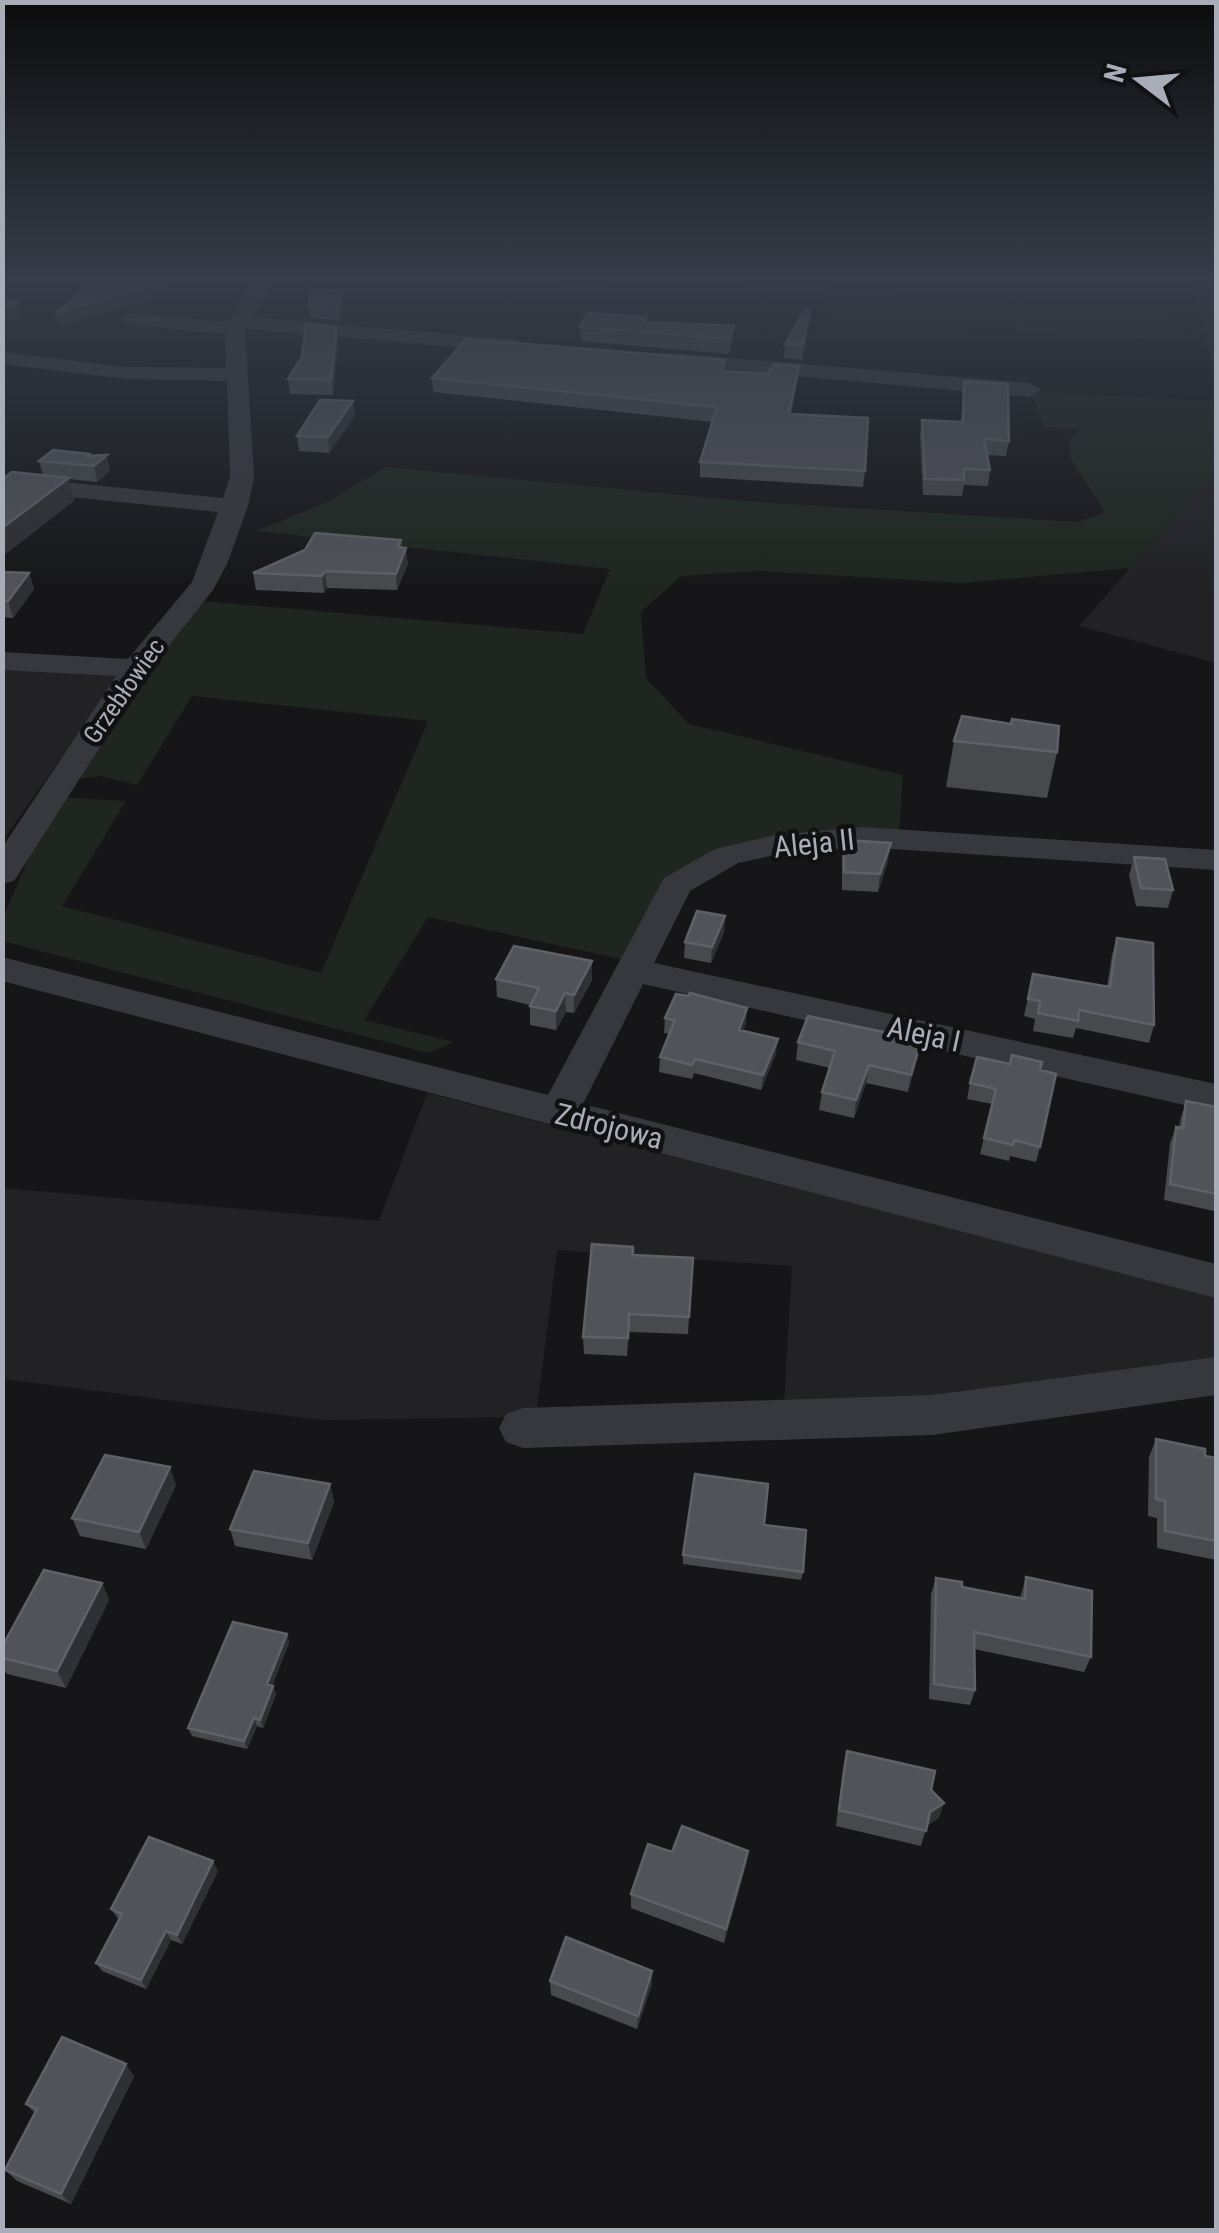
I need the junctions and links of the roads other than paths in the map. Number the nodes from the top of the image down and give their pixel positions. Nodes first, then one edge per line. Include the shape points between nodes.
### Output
1 (236, 383) edge
2 (934, 383) edge
3 (1030, 390) dead end
4 (2, 483) edge
5 (236, 506) junction
6 (2, 660) edge
7 (136, 668) junction
8 (1216, 860) edge
9 (2, 874) edge
10 (2, 969) edge
11 (632, 970) junction
12 (1216, 1098) edge
13 (558, 1113) junction
14 (1216, 1281) edge
15 (1216, 1376) edge
16 (523, 1428) dead end

1 - 5 street, Grzebłowiec via 242,477
2 - 3 street
4 - 5 street
5 - 7 street, Grzebłowiec via 204,584
6 - 7 street
7 - 9 street, Grzebłowiec
8 - 11 street, Aleja II via 862,836 776,845 727,856 676,886
10 - 13 street, Zdrojowa
11 - 12 street, Aleja I
11 - 13 street, Aleja II
13 - 14 street, Zdrojowa
15 - 16 street via 932,1415

